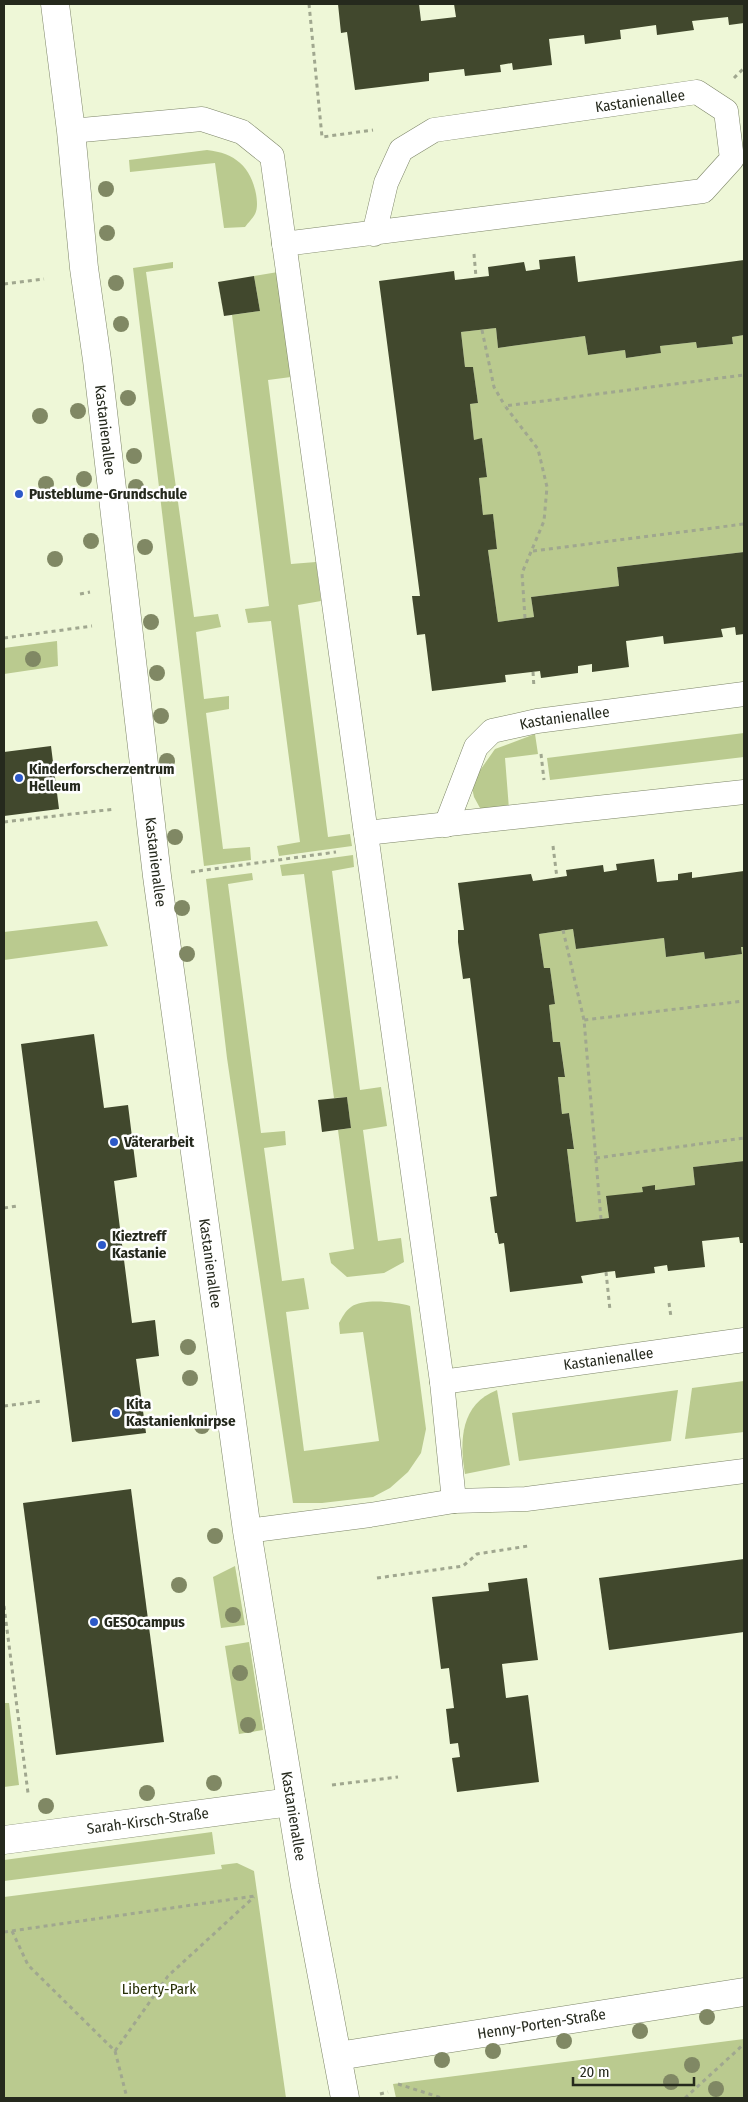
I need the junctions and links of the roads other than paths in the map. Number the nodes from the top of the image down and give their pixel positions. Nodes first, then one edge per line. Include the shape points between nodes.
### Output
1 (56, 4) edge
2 (71, 131) junction
3 (374, 234) junction
4 (284, 244) junction
5 (744, 694) edge
6 (744, 792) edge
7 (446, 825) junction
8 (367, 840) junction
9 (744, 1340) edge
10 (442, 1382) junction
11 (744, 1471) edge
12 (454, 1501) junction
13 (247, 1531) junction
14 (291, 1802) junction
15 (4, 1840) edge
16 (744, 1992) edge
17 (338, 2056) junction
18 (345, 2098) edge

1 - 2 street, Kastanienallee
2 - 4 lane via 202,119 242,132 272,156
2 - 13 street, Kastanienallee via 84,268 157,876
3 - 3 lane, Kastanienallee via 703,190 732,159 726,111 697,92 434,130 401,150 386,183
3 - 4 lane, Kastanienallee
4 - 8 lane
5 - 7 lane, Kastanienallee via 537,721 492,731 476,748
6 - 7 lane
7 - 8 lane
8 - 10 lane
9 - 10 lane, Kastanienallee
10 - 12 lane
11 - 12 lane via 526,1498
12 - 13 lane
13 - 14 street, Kastanienallee
14 - 15 street, Sarah-Kirsch-Straße
14 - 17 street, Kastanienallee
16 - 17 street, Henny-Porten-Straße
17 - 18 street, Kastanienallee

